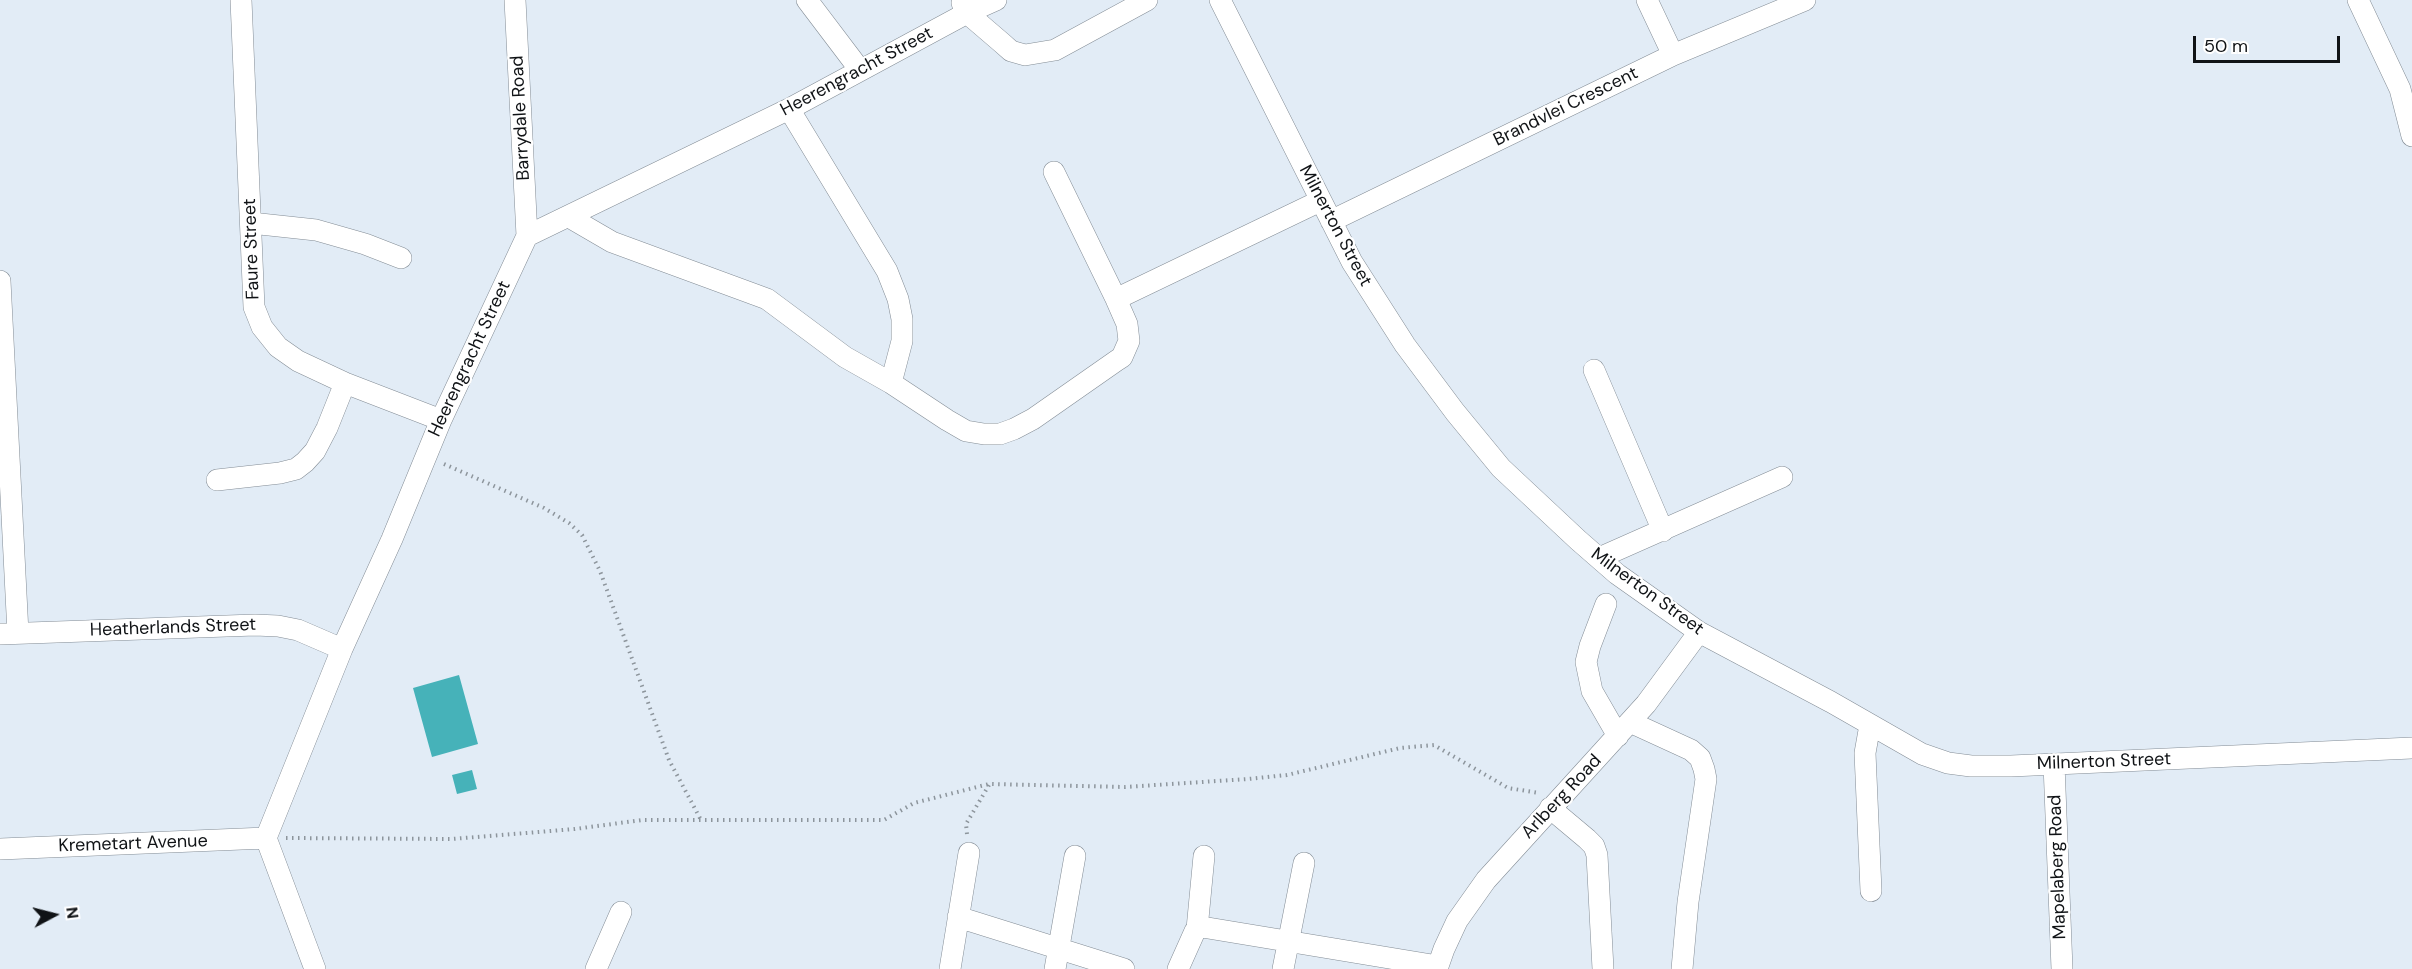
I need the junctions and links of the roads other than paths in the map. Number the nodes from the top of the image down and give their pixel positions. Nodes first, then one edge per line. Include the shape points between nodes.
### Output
1 (241, 0) edge
2 (515, 0) edge
3 (807, 0) edge
4 (996, 0) edge
5 (1147, 0) edge
6 (1220, 0) edge
7 (1647, 0) edge
8 (1805, 0) edge
9 (2358, 0) edge
10 (963, 7) edge
11 (1673, 55) junction
12 (860, 70) junction
13 (2406, 88) edge
14 (789, 109) junction
15 (2412, 136) edge
16 (1054, 172) dead end
17 (1320, 201) junction
18 (569, 217) junction
19 (1331, 221) junction
20 (251, 223) junction
21 (527, 236) junction
22 (401, 258) dead end
23 (0, 281) edge
24 (1116, 299) junction
25 (1594, 369) dead end
26 (345, 383) junction
27 (891, 383) junction
28 (441, 420) junction
29 (1782, 477) dead end
30 (217, 480) dead end
31 (1663, 531) junction
32 (1599, 558) junction
33 (1606, 604) dead end
34 (1699, 632) junction
35 (9, 633) edge
36 (342, 649) junction
37 (1870, 725) junction
38 (1624, 729) junction
39 (2412, 748) edge
40 (2054, 764) junction
41 (1555, 803) junction
42 (266, 838) junction
43 (0, 849) edge
44 (969, 853) road end
45 (1075, 856) dead end
46 (1204, 856) dead end
47 (1304, 863) dead end
48 (1871, 891) dead end
49 (621, 912) dead end
50 (958, 917) junction
51 (1197, 929) junction
52 (1288, 941) junction
53 (1057, 959) edge
54 (1438, 968) edge
55 (315, 969) edge
56 (596, 969) edge
57 (950, 969) edge
58 (1124, 969) edge
59 (1178, 969) edge
60 (1282, 969) edge
61 (1603, 969) edge
62 (1682, 969) edge
63 (2062, 969) edge

1 - 20 street, Faure Street
2 - 21 street, Barrydale Road
3 - 12 street
4 - 10 street, Heerengracht Street
5 - 10 street via 1055,50 1025,55 1011,51
6 - 17 street, Milnerton Street
7 - 11 street
8 - 11 street, Brandvlei Crescent
9 - 13 street
10 - 12 street, Heerengracht Street
11 - 19 street, Brandvlei Crescent
12 - 14 street, Heerengracht Street
13 - 15 street
14 - 18 street, Heerengracht Street
14 - 27 street via 887,271 902,319 902,341
16 - 24 street
17 - 19 street, Milnerton Street
17 - 24 street
18 - 21 street, Heerengracht Street
18 - 27 street via 612,242 767,299 845,357
19 - 32 street, Milnerton Street via 1375,301 1455,412 1501,468
20 - 22 street via 316,230
20 - 26 street, Faure Street via 254,308 262,327 278,347 298,361
21 - 28 street, Heerengracht Street
23 - 35 street
24 - 27 street via 1130,334 1122,357 1014,429 1000,434 966,431
25 - 31 street
26 - 28 street, Faure Street
26 - 30 street via 315,451 296,469
28 - 36 street, Heerengracht Street
29 - 31 street
31 - 32 street
32 - 34 street, Milnerton Street
33 - 38 street via 1586,662 1592,691
34 - 37 street, Milnerton Street
34 - 38 street, Arlberg Road
35 - 36 street, Heatherlands Street via 278,626
36 - 42 street, Heerengracht Street
37 - 40 street, Milnerton Street via 1922,754 1948,763
37 - 48 street via 1865,753
38 - 41 street, Arlberg Road
38 - 62 street via 1691,750 1704,769 1706,779
39 - 40 street, Milnerton Street
40 - 63 street, Mapelaberg Road
41 - 54 street, Arlberg Road via 1470,901 1457,921
41 - 61 street via 1597,855
42 - 43 street, Kremetart Avenue
42 - 55 street
44 - 50 street
45 - 53 street
46 - 51 street
47 - 52 street
49 - 56 street
50 - 53 street
50 - 57 street
51 - 52 street
51 - 59 street
52 - 54 street
52 - 60 street
53 - 58 street

